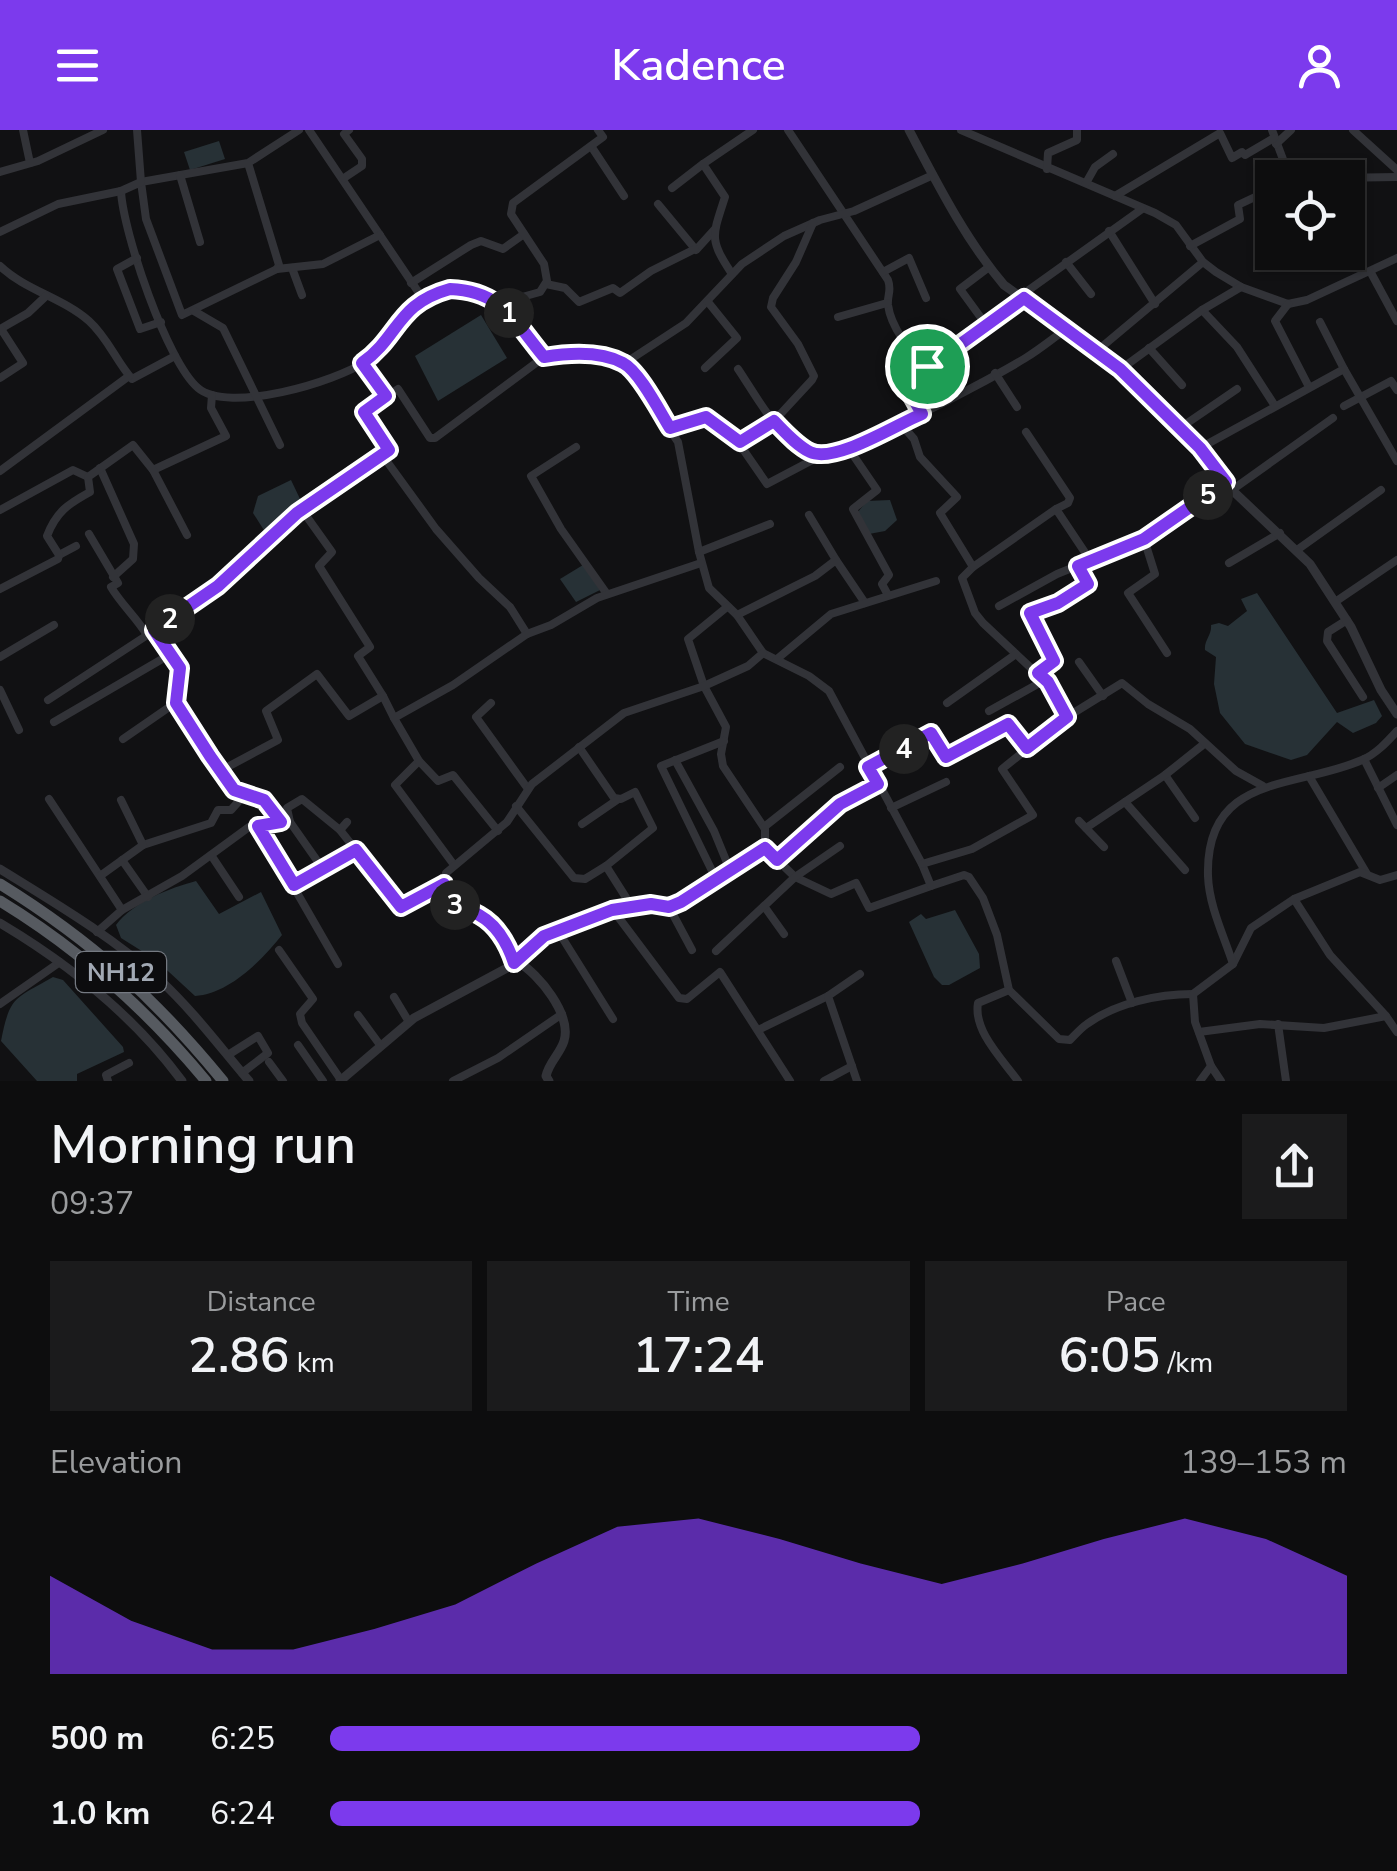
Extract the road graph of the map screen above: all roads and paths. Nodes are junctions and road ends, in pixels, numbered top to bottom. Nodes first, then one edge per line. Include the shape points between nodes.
1 (23, 130) edge
2 (103, 130) edge
3 (137, 130) edge
4 (300, 130) edge
5 (310, 130) edge
6 (349, 130) edge
7 (598, 130) edge
8 (752, 130) edge
9 (788, 130) edge
10 (908, 130) edge
11 (960, 130) edge
12 (1078, 130) edge
13 (1291, 130) edge
14 (1354, 130) edge
15 (1274, 137) edge
16 (591, 146) junction
17 (1113, 154) dead end
18 (30, 163) junction
19 (248, 163) junction
20 (703, 164) junction
21 (1047, 169) junction
22 (0, 172) edge
23 (1397, 174) edge
24 (933, 175) junction
25 (180, 176) junction
26 (1365, 176) edge
27 (344, 178) junction
28 (141, 182) junction
29 (1086, 183) junction
30 (672, 188) dead end
31 (122, 191) junction
32 (624, 196) dead end
33 (1115, 196) junction
34 (1255, 197) edge
35 (658, 204) dead end
36 (1142, 209) junction
37 (844, 214) junction
38 (813, 223) junction
39 (715, 229) junction
40 (1109, 231) junction
41 (0, 232) edge
42 (524, 234) junction
43 (380, 235) junction
44 (200, 242) dead end
45 (1190, 246) junction
46 (695, 249) junction
47 (137, 258) junction
48 (1397, 258) edge
49 (1066, 262) junction
50 (1203, 262) junction
51 (0, 266) edge
52 (989, 267) junction
53 (292, 268) junction
54 (278, 270) junction
55 (1370, 270) junction
56 (883, 272) junction
57 (732, 274) junction
58 (953, 277) dead end
59 (412, 283) junction
60 (546, 284) junction
61 (1241, 286) junction
62 (960, 289) junction
63 (302, 294) dead end
64 (1091, 294) dead end
65 (46, 296) junction
66 (926, 298) dead end
67 (1021, 298) junction
68 (423, 299) junction
69 (708, 302) junction
70 (888, 303) junction
71 (1155, 304) junction
72 (1288, 304) junction
73 (504, 306) junction
74 (194, 310) junction
75 (1202, 310) junction
76 (838, 317) dead end
77 (1397, 320) edge
78 (161, 322) junction
79 (1320, 322) dead end
80 (987, 326) junction
81 (0, 329) edge
82 (1064, 330) junction
83 (1148, 348) junction
84 (1098, 350) junction
85 (175, 356) junction
86 (544, 357) junction
87 (362, 363) junction
88 (625, 363) junction
89 (927, 366) junction
90 (705, 368) dead end
91 (738, 369) dead end
92 (1120, 369) junction
93 (1344, 369) junction
94 (996, 373) junction
95 (129, 376) junction
96 (0, 378) edge
97 (1182, 386) dead end
98 (1309, 387) junction
99 (1237, 389) dead end
100 (1397, 390) edge
101 (212, 396) junction
102 (257, 396) junction
103 (386, 396) junction
104 (1362, 398) junction
105 (1275, 406) junction
106 (1344, 406) dead end
107 (1017, 408) dead end
108 (922, 414) junction
109 (1334, 418) dead end
110 (774, 421) junction
111 (900, 423) junction
112 (670, 428) junction
113 (1180, 428) junction
114 (1026, 432) dead end
115 (738, 442) junction
116 (280, 444) dead end
117 (576, 446) dead end
118 (1200, 448) junction
119 (849, 449) junction
120 (822, 455) junction
121 (383, 456) junction
122 (1397, 462) edge
123 (100, 468) junction
124 (154, 470) junction
125 (0, 471) edge
126 (88, 477) junction
127 (1229, 486) junction
128 (1381, 490) dead end
129 (1056, 509) junction
130 (0, 510) edge
131 (302, 510) junction
132 (809, 515) dead end
133 (770, 524) dead end
134 (1280, 533) junction
135 (90, 534) dead end
136 (187, 535) dead end
137 (1144, 539) junction
138 (76, 546) dead end
139 (1297, 550) junction
140 (699, 552) junction
141 (59, 555) junction
142 (836, 560) junction
143 (1090, 560) junction
144 (1397, 560) edge
145 (1229, 562) dead end
146 (701, 563) junction
147 (973, 566) junction
148 (1078, 566) junction
149 (113, 578) junction
150 (936, 581) dead end
151 (0, 589) edge
152 (607, 594) junction
153 (888, 595) junction
154 (1334, 602) junction
155 (865, 603) junction
156 (999, 606) dead end
157 (727, 607) junction
158 (736, 614) junction
159 (1346, 620) junction
160 (54, 625) dead end
161 (150, 633) junction
162 (527, 634) junction
163 (763, 653) junction
164 (1167, 653) dead end
165 (1016, 654) junction
166 (169, 655) junction
167 (0, 656) edge
168 (777, 658) junction
169 (1079, 662) dead end
170 (1038, 673) junction
171 (1045, 680) junction
172 (704, 686) junction
173 (0, 690) edge
174 (383, 696) junction
175 (1103, 696) junction
176 (1363, 697) dead end
177 (48, 700) dead end
178 (176, 703) junction
179 (491, 703) dead end
180 (947, 703) dead end
181 (990, 711) dead end
182 (1397, 714) edge
183 (1067, 717) junction
184 (394, 718) junction
185 (54, 722) dead end
186 (19, 730) dead end
187 (1397, 731) edge
188 (124, 738) dead end
189 (724, 740) junction
190 (1204, 744) junction
191 (579, 747) junction
192 (1027, 748) junction
193 (675, 760) junction
194 (1364, 760) junction
195 (419, 761) junction
196 (840, 767) dead end
197 (868, 767) junction
198 (220, 771) junction
199 (1165, 775) junction
200 (1397, 775) edge
201 (1310, 776) junction
202 (946, 782) dead end
203 (878, 784) junction
204 (1263, 786) junction
205 (1378, 788) junction
206 (528, 789) junction
207 (246, 793) junction
208 (49, 799) dead end
209 (121, 800) dead end
210 (617, 800) junction
211 (1126, 802) junction
212 (516, 806) junction
213 (891, 808) junction
214 (1195, 818) dead end
215 (286, 822) junction
216 (346, 822) dead end
217 (582, 824) dead end
218 (1397, 825) edge
219 (258, 826) junction
220 (764, 828) junction
221 (340, 830) junction
222 (498, 831) junction
223 (143, 845) junction
224 (840, 846) dead end
225 (1104, 847) dead end
226 (765, 848) junction
227 (356, 850) junction
228 (211, 855) junction
229 (122, 860) junction
230 (777, 860) junction
231 (922, 864) junction
232 (454, 865) junction
233 (606, 866) junction
234 (0, 869) edge
235 (323, 869) junction
236 (730, 870) junction
237 (1185, 870) dead end
238 (1367, 874) junction
239 (1397, 875) edge
240 (100, 876) junction
241 (795, 876) junction
242 (716, 879) junction
243 (0, 884) edge
244 (444, 884) junction
245 (294, 885) junction
246 (931, 886) junction
247 (148, 897) junction
248 (239, 897) dead end
249 (1294, 899) junction
250 (0, 901) edge
251 (764, 906) junction
252 (632, 907) junction
253 (669, 907) junction
254 (122, 910) junction
255 (612, 910) junction
256 (0, 922) edge
257 (558, 931) junction
258 (97, 932) junction
259 (784, 934) dead end
260 (279, 950) dead end
261 (692, 950) dead end
262 (716, 951) dead end
263 (1116, 961) dead end
264 (60, 962) junction
265 (516, 963) junction
266 (338, 964) dead end
267 (1233, 964) junction
268 (860, 974) dead end
269 (1008, 990) junction
270 (1193, 994) junction
271 (828, 996) junction
272 (394, 997) dead end
273 (1132, 1003) junction
274 (0, 1004) edge
275 (562, 1014) junction
276 (358, 1015) dead end
277 (1386, 1016) junction
278 (613, 1018) dead end
279 (408, 1022) junction
280 (1278, 1024) junction
281 (758, 1030) junction
282 (1199, 1032) junction
283 (1397, 1032) edge
284 (380, 1045) junction
285 (298, 1046) dead end
286 (228, 1055) junction
287 (269, 1062) dead end
288 (129, 1063) dead end
289 (852, 1066) junction
290 (1211, 1066) junction
291 (246, 1077) edge
292 (471, 1077) edge
293 (344, 1080) edge
294 (108, 1081) edge
295 (182, 1081) edge
296 (206, 1081) edge
297 (223, 1081) edge
298 (283, 1081) edge
299 (323, 1081) edge
300 (453, 1081) edge
301 (549, 1081) edge
302 (790, 1081) edge
303 (824, 1081) edge
304 (858, 1081) edge
305 (1018, 1081) edge
306 (1200, 1081) edge
307 (1221, 1081) edge
308 (1286, 1081) edge

1 - 18 street
2 - 18 street
3 - 28 street
4 - 19 street
5 - 27 street
6 - 27 street via 344,134 362,166
7 - 16 street via 603,137
8 - 20 street
9 - 37 street
10 - 24 street
11 - 21 street
12 - 21 street via 1077,140 1048,153
13 - 15 street
14 - 23 street
15 - 33 street via 1232,158 1220,133
16 - 32 street
16 - 42 street via 513,203
17 - 29 street
18 - 22 street
19 - 25 street
19 - 54 street
20 - 30 street
20 - 39 street via 725,197
21 - 29 street
23 - 26 street
24 - 37 street
24 - 52 street
25 - 28 street
25 - 44 street
27 - 43 street
28 - 31 street
28 - 74 street via 146,219 180,312
29 - 33 street
31 - 41 street via 58,204
31 - 47 street
33 - 36 street
34 - 45 street via 1238,204 1240,219
35 - 46 street
36 - 40 street
36 - 45 street via 1176,225
37 - 38 street
37 - 56 street
38 - 57 street via 770,244
38 - 110 street via 770,307 814,376
39 - 46 street
39 - 57 street via 715,248
40 - 49 street
40 - 71 street
42 - 59 street via 503,249 481,241 471,245
42 - 60 street via 544,264
43 - 53 street via 323,264
43 - 59 street
45 - 50 street
46 - 60 street via 620,293 613,288 580,302 566,288
47 - 78 street
47 - 78 street via 117,269 140,330
48 - 55 street
49 - 64 street
49 - 67 street
50 - 61 street
50 - 71 street
51 - 65 street
52 - 62 street
52 - 67 street
53 - 54 street
53 - 63 street
54 - 74 street
55 - 72 street
55 - 77 street
56 - 66 street via 909,258
56 - 70 street via 891,289
57 - 69 street
58 - 62 street
59 - 68 street
60 - 73 street
61 - 72 street
61 - 75 street
62 - 80 street
65 - 81 street
65 - 95 street via 87,319
67 - 80 street
67 - 82 street
68 - 73 street via 472,290
68 - 87 street
69 - 88 street
69 - 90 street via 737,338
70 - 76 street
70 - 89 street via 899,334
71 - 84 street
72 - 98 street via 1275,321
73 - 86 street
74 - 102 street via 223,328
75 - 83 street
75 - 105 street via 1237,347
78 - 85 street
79 - 93 street
80 - 89 street
81 - 96 street via 22,363
82 - 84 street
82 - 94 street
83 - 92 street
83 - 97 street
84 - 92 street
85 - 95 street via 138,379
85 - 101 street via 198,389
86 - 88 street
86 - 103 street via 436,438 398,389
87 - 102 street
87 - 103 street
88 - 112 street
89 - 108 street via 903,380
91 - 110 street
92 - 113 street
93 - 98 street
93 - 104 street
94 - 107 street
94 - 108 street
95 - 125 street
98 - 105 street
99 - 113 street
100 - 104 street via 1391,381
101 - 102 street
101 - 124 street via 226,436
102 - 116 street
103 - 121 street via 364,412 389,450
104 - 106 street
104 - 122 street
105 - 118 street
108 - 111 street
109 - 127 street
110 - 115 street
110 - 120 street via 809,452
111 - 119 street
111 - 147 street via 920,457 958,497 940,513
112 - 115 street via 706,417
112 - 140 street
113 - 118 street
114 - 129 street via 1070,498
115 - 120 street via 767,484
117 - 152 street via 531,476
118 - 127 street
119 - 120 street
119 - 153 street via 877,490 853,509 888,575 882,584
121 - 131 street
121 - 162 street
123 - 124 street via 133,445
123 - 126 street
123 - 149 street via 134,544 133,559
124 - 136 street
126 - 130 street via 73,470
126 - 141 street via 90,492 54,516 47,536
127 - 134 street
127 - 137 street
128 - 139 street
129 - 143 street
129 - 147 street
131 - 161 street via 218,586
131 - 174 street via 332,552 319,566 370,647 358,656
132 - 142 street
133 - 140 street
134 - 139 street
134 - 145 street
135 - 149 street
137 - 143 street
137 - 164 street via 1156,570 1128,594
138 - 141 street
139 - 154 street
140 - 146 street
141 - 151 street
142 - 155 street
142 - 158 street
143 - 148 street
144 - 154 street
146 - 152 street
146 - 157 street via 709,588
147 - 165 street via 962,578 975,613
148 - 156 street
148 - 170 street via 1088,584 1030,613 1054,661
149 - 161 street via 119,601
150 - 153 street
152 - 162 street
153 - 155 street
154 - 159 street
155 - 168 street via 831,614
157 - 158 street
157 - 172 street via 688,640
158 - 163 street
159 - 176 street via 1328,632 1327,641
159 - 182 street
160 - 167 street
161 - 166 street
161 - 177 street
162 - 184 street
163 - 168 street
163 - 172 street
165 - 170 street
165 - 180 street
166 - 178 street via 180,668
166 - 185 street
168 - 197 street via 829,691
169 - 175 street
170 - 171 street
171 - 181 street
171 - 183 street
172 - 189 street via 726,727
172 - 191 street via 632,708
173 - 186 street
174 - 184 street
174 - 198 street via 349,716 316,674 266,710 278,740
175 - 183 street
175 - 190 street via 1122,682
178 - 188 street
178 - 198 street
179 - 206 street via 478,721
183 - 192 street
184 - 195 street
187 - 194 street
189 - 193 street
189 - 220 street via 724,766
190 - 199 street
190 - 204 street
191 - 206 street
191 - 210 street
192 - 197 street via 1008,724 946,757 931,733
192 - 231 street via 1002,769 1033,815 972,849
193 - 236 street
193 - 242 street via 661,766
194 - 201 street
194 - 205 street
195 - 222 street via 438,781 453,775
195 - 232 street via 395,785
196 - 220 street
197 - 203 street
198 - 207 street via 234,790
199 - 211 street
199 - 214 street
200 - 205 street
201 - 204 street
201 - 238 street
202 - 213 street
203 - 213 street
203 - 230 street via 840,804
204 - 267 street via 1232,804 1209,860 1210,895
205 - 218 street
206 - 212 street
207 - 215 street
207 - 223 street via 232,810 218,810 211,823
208 - 240 street
209 - 223 street
210 - 217 street
210 - 233 street via 635,792 653,828
211 - 225 street via 1082,824
211 - 237 street
212 - 222 street
212 - 233 street via 574,878
213 - 231 street
215 - 219 street
215 - 221 street via 286,808 302,798
215 - 235 street
216 - 221 street
219 - 228 street
219 - 245 street
220 - 226 street
221 - 227 street
222 - 232 street
223 - 229 street
224 - 241 street
226 - 230 street
226 - 236 street
227 - 235 street
227 - 244 street via 401,907
228 - 247 street
228 - 248 street
229 - 240 street
229 - 247 street
230 - 241 street
231 - 246 street
232 - 244 street
233 - 252 street
234 - 258 street
235 - 245 street
236 - 242 street
238 - 239 street via 1380,880
238 - 249 street
240 - 254 street
241 - 246 street via 831,894 856,884 869,908
241 - 251 street
242 - 253 street
243 - 297 highway, NH12 via 120,971
244 - 265 street via 456,906 481,916 507,942
245 - 266 street
246 - 269 street via 964,876 975,884 998,935
247 - 254 street
249 - 267 street via 1251,928
249 - 277 street via 1330,955
250 - 296 highway, NH12 via 107,979
251 - 259 street
251 - 262 street
252 - 253 street
252 - 255 street
253 - 261 street
254 - 258 street
255 - 257 street
255 - 281 street via 679,998 687,999 720,972
256 - 264 street
257 - 265 street
257 - 278 street
258 - 286 street via 158,978
260 - 293 street via 313,999 300,1014 302,1023
263 - 273 street
264 - 274 street
264 - 295 street via 137,1029
265 - 275 street
265 - 279 street
267 - 270 street
268 - 271 street
269 - 273 street via 1060,1039 1070,1040 1086,1024
269 - 305 street via 978,1004 977,1018
270 - 273 street
270 - 282 street
271 - 281 street
271 - 289 street
272 - 279 street
275 - 292 street
275 - 301 street via 564,1044 548,1066
276 - 284 street
277 - 280 street via 1324,1028
277 - 283 street
279 - 284 street
280 - 282 street
280 - 308 street
281 - 302 street
282 - 290 street
284 - 293 street
285 - 299 street
286 - 291 street
286 - 291 street via 258,1036 268,1053
287 - 298 street
288 - 294 street via 106,1075
289 - 303 street
289 - 304 street
290 - 306 street
290 - 307 street
292 - 300 street

